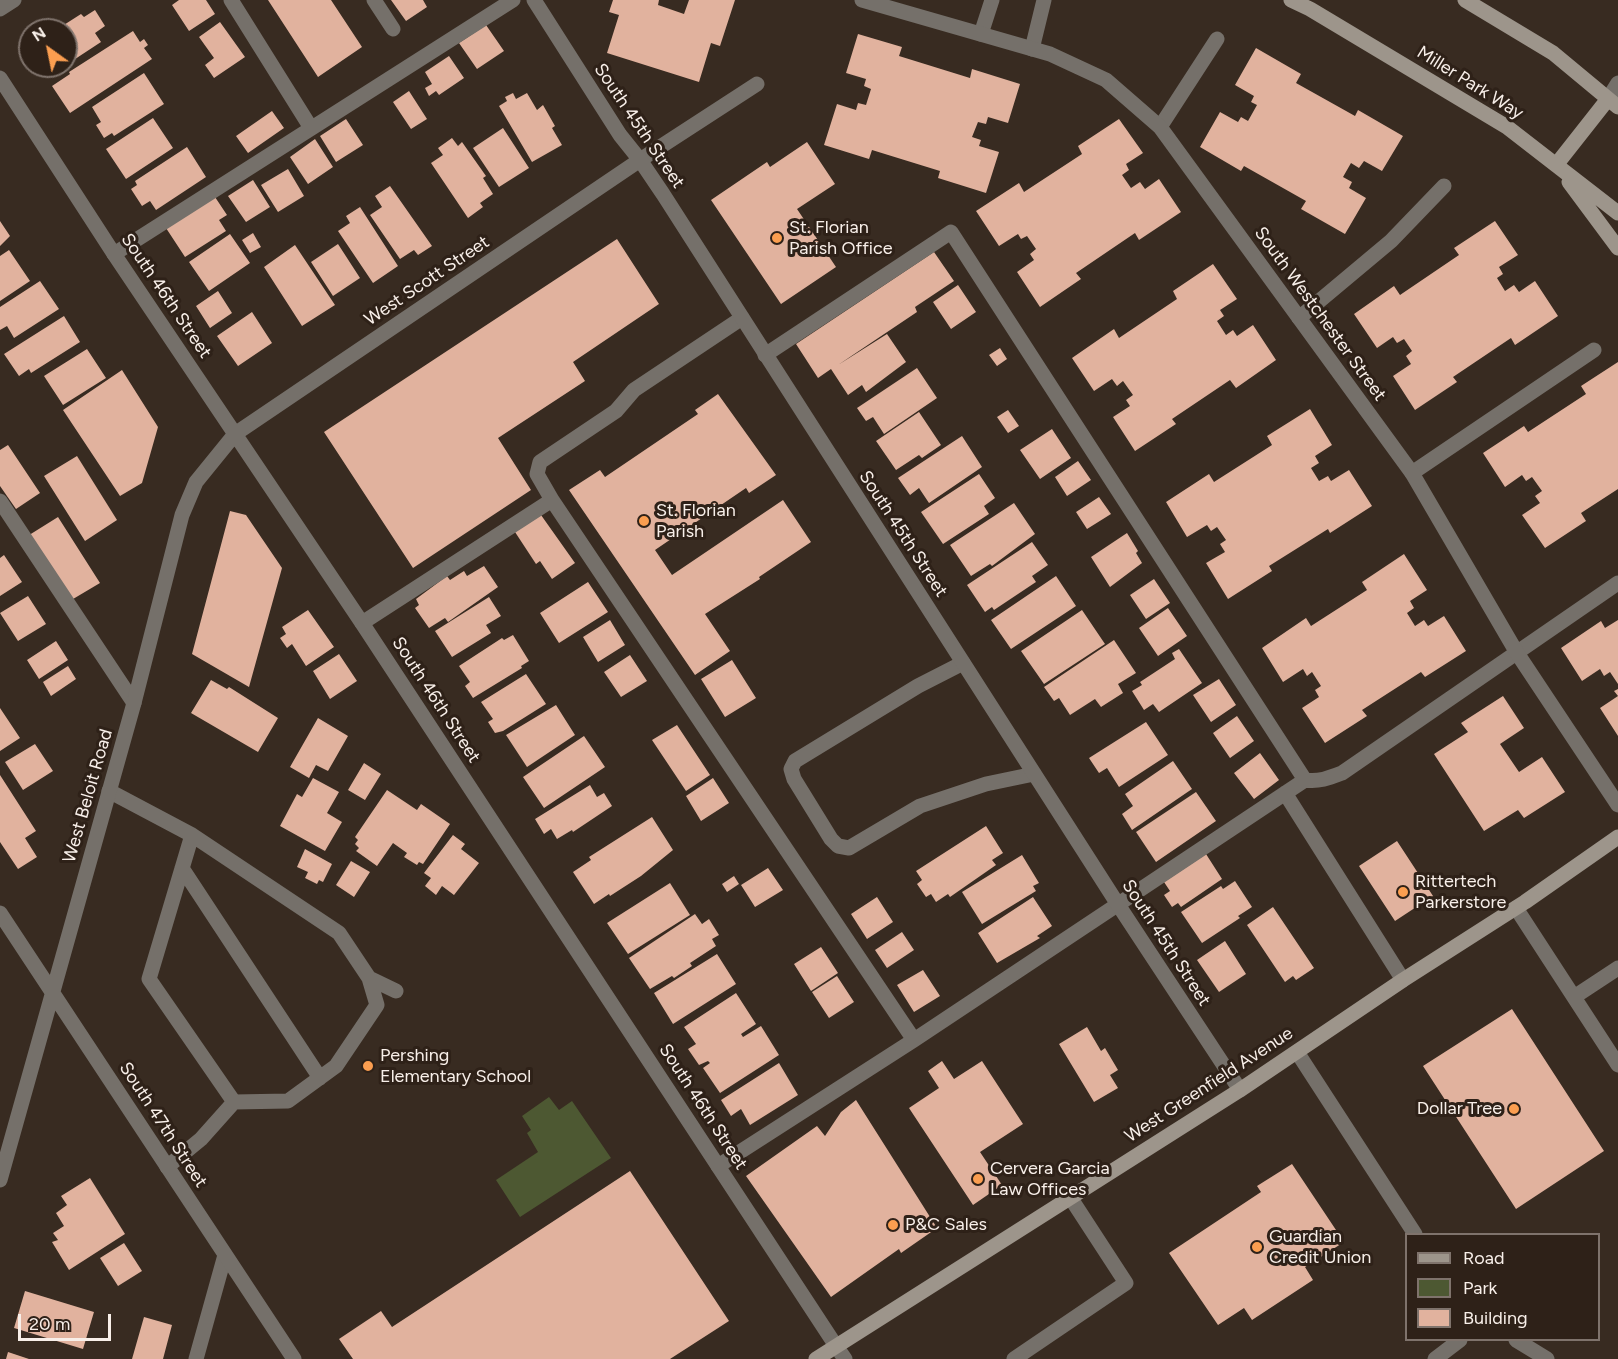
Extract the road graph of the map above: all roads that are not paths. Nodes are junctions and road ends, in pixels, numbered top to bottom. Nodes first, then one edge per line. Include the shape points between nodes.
1 (14, 0) edge
2 (231, 0) edge
3 (374, 0) edge
4 (513, 0) edge
5 (534, 0) edge
6 (862, 0) edge
7 (992, 0) edge
8 (1044, 0) edge
9 (1291, 0) edge
10 (1465, 0) edge
11 (0, 9) edge
12 (393, 29) dead end
13 (981, 34) junction
14 (1217, 39) dead end
15 (1032, 49) junction
16 (0, 78) edge
17 (1618, 83) edge
18 (757, 84) dead end
19 (1613, 103) edge
20 (1160, 127) junction
21 (311, 128) junction
22 (640, 160) junction
23 (1556, 165) junction
24 (1444, 186) dead end
25 (1618, 213) edge
26 (1618, 248) edge
27 (114, 254) junction
28 (742, 318) junction
29 (1299, 318) junction
30 (1594, 350) dead end
31 (765, 355) junction
32 (235, 434) junction
33 (1412, 472) junction
34 (552, 500) junction
35 (0, 501) edge
36 (1618, 583) edge
37 (362, 623) junction
38 (1517, 653) junction
39 (963, 663) junction
40 (134, 703) junction
41 (1034, 774) junction
42 (1305, 780) junction
43 (109, 791) junction
44 (1285, 793) junction
45 (1618, 805) edge
46 (192, 835) junction
47 (1618, 837) edge
48 (182, 868) junction
49 (1117, 903) junction
50 (1516, 908) junction
51 (0, 913) edge
52 (1618, 968) edge
53 (369, 978) junction
54 (1403, 980) junction
55 (396, 991) dead end
56 (52, 994) junction
57 (1574, 997) junction
58 (914, 1040) junction
59 (1297, 1052) junction
60 (1618, 1065) edge
61 (320, 1078) junction
62 (1240, 1090) junction
63 (234, 1102) junction
64 (718, 1166) junction
65 (167, 1167) junction
66 (0, 1180) edge
67 (1070, 1197) junction
68 (1414, 1233) edge
69 (225, 1255) junction
70 (1459, 1341) edge
71 (1518, 1341) edge
72 (841, 1353) edge
73 (196, 1359) edge
74 (294, 1359) edge
75 (816, 1359) edge
76 (1014, 1359) edge
77 (1435, 1359) edge
78 (1547, 1359) edge

1 - 11 street
2 - 21 street
3 - 12 street
4 - 21 street
5 - 22 street, South 45th Street via 616,130
6 - 13 street, South Westchester Street
7 - 13 street
8 - 15 street
9 - 23 main road, Miller Park Way via 1507,127
10 - 19 main road via 1553,53
13 - 15 street, South Westchester Street
14 - 20 street
15 - 20 street, South Westchester Street via 1106,80
16 - 27 street, South 46th Street
17 - 19 street
18 - 22 street, West Scott Street
19 - 23 main road
20 - 29 street, South Westchester Street
21 - 27 street
22 - 28 street, South 45th Street
22 - 32 street, West Scott Street
23 - 25 main road, Miller Park Way
23 - 26 main road
24 - 29 street via 1391,241
27 - 32 street, South 46th Street
28 - 31 street, South 45th Street
28 - 34 street via 634,390 616,411 540,462 537,474
29 - 33 street, South Westchester Street
30 - 33 street
31 - 39 street, South 45th Street
31 - 42 street via 951,232
32 - 37 street, South 46th Street
32 - 40 street, West Beloit Road via 189,496
33 - 38 street, South Westchester Street
34 - 37 street
34 - 58 street
35 - 40 street
36 - 38 street
37 - 64 street, South 46th Street
38 - 42 street via 1342,773
38 - 45 street, South Westchester Street
39 - 41 street, South 45th Street
39 - 41 street via 795,761 794,780 831,839 838,846 849,848 920,806 986,784
40 - 43 street, West Beloit Road
41 - 49 street, South 45th Street
42 - 44 street
43 - 46 street
43 - 56 street, West Beloit Road
44 - 49 street
44 - 54 street
46 - 48 street
46 - 53 street via 339,933
47 - 50 main road, West Greenfield Avenue
48 - 61 street
48 - 63 street via 149,980
49 - 58 street
49 - 62 street, South 45th Street
50 - 54 main road, West Greenfield Avenue
50 - 57 street
51 - 56 street, South 47th Street
52 - 57 street
53 - 55 street
53 - 61 street via 377,1005 336,1066
54 - 59 main road, West Greenfield Avenue
56 - 65 street, South 47th Street
56 - 66 street, West Beloit Road
57 - 60 street
58 - 64 street
59 - 62 main road, West Greenfield Avenue
59 - 68 street
61 - 63 street via 288,1101
62 - 67 main road, West Greenfield Avenue
63 - 65 street via 201,1139
64 - 72 street, South 46th Street
65 - 69 street, South 47th Street
67 - 72 main road, West Greenfield Avenue
67 - 76 street via 1126,1283
69 - 73 street
69 - 74 street, South 47th Street
70 - 77 street
71 - 78 street
72 - 75 main road, West Greenfield Avenue

